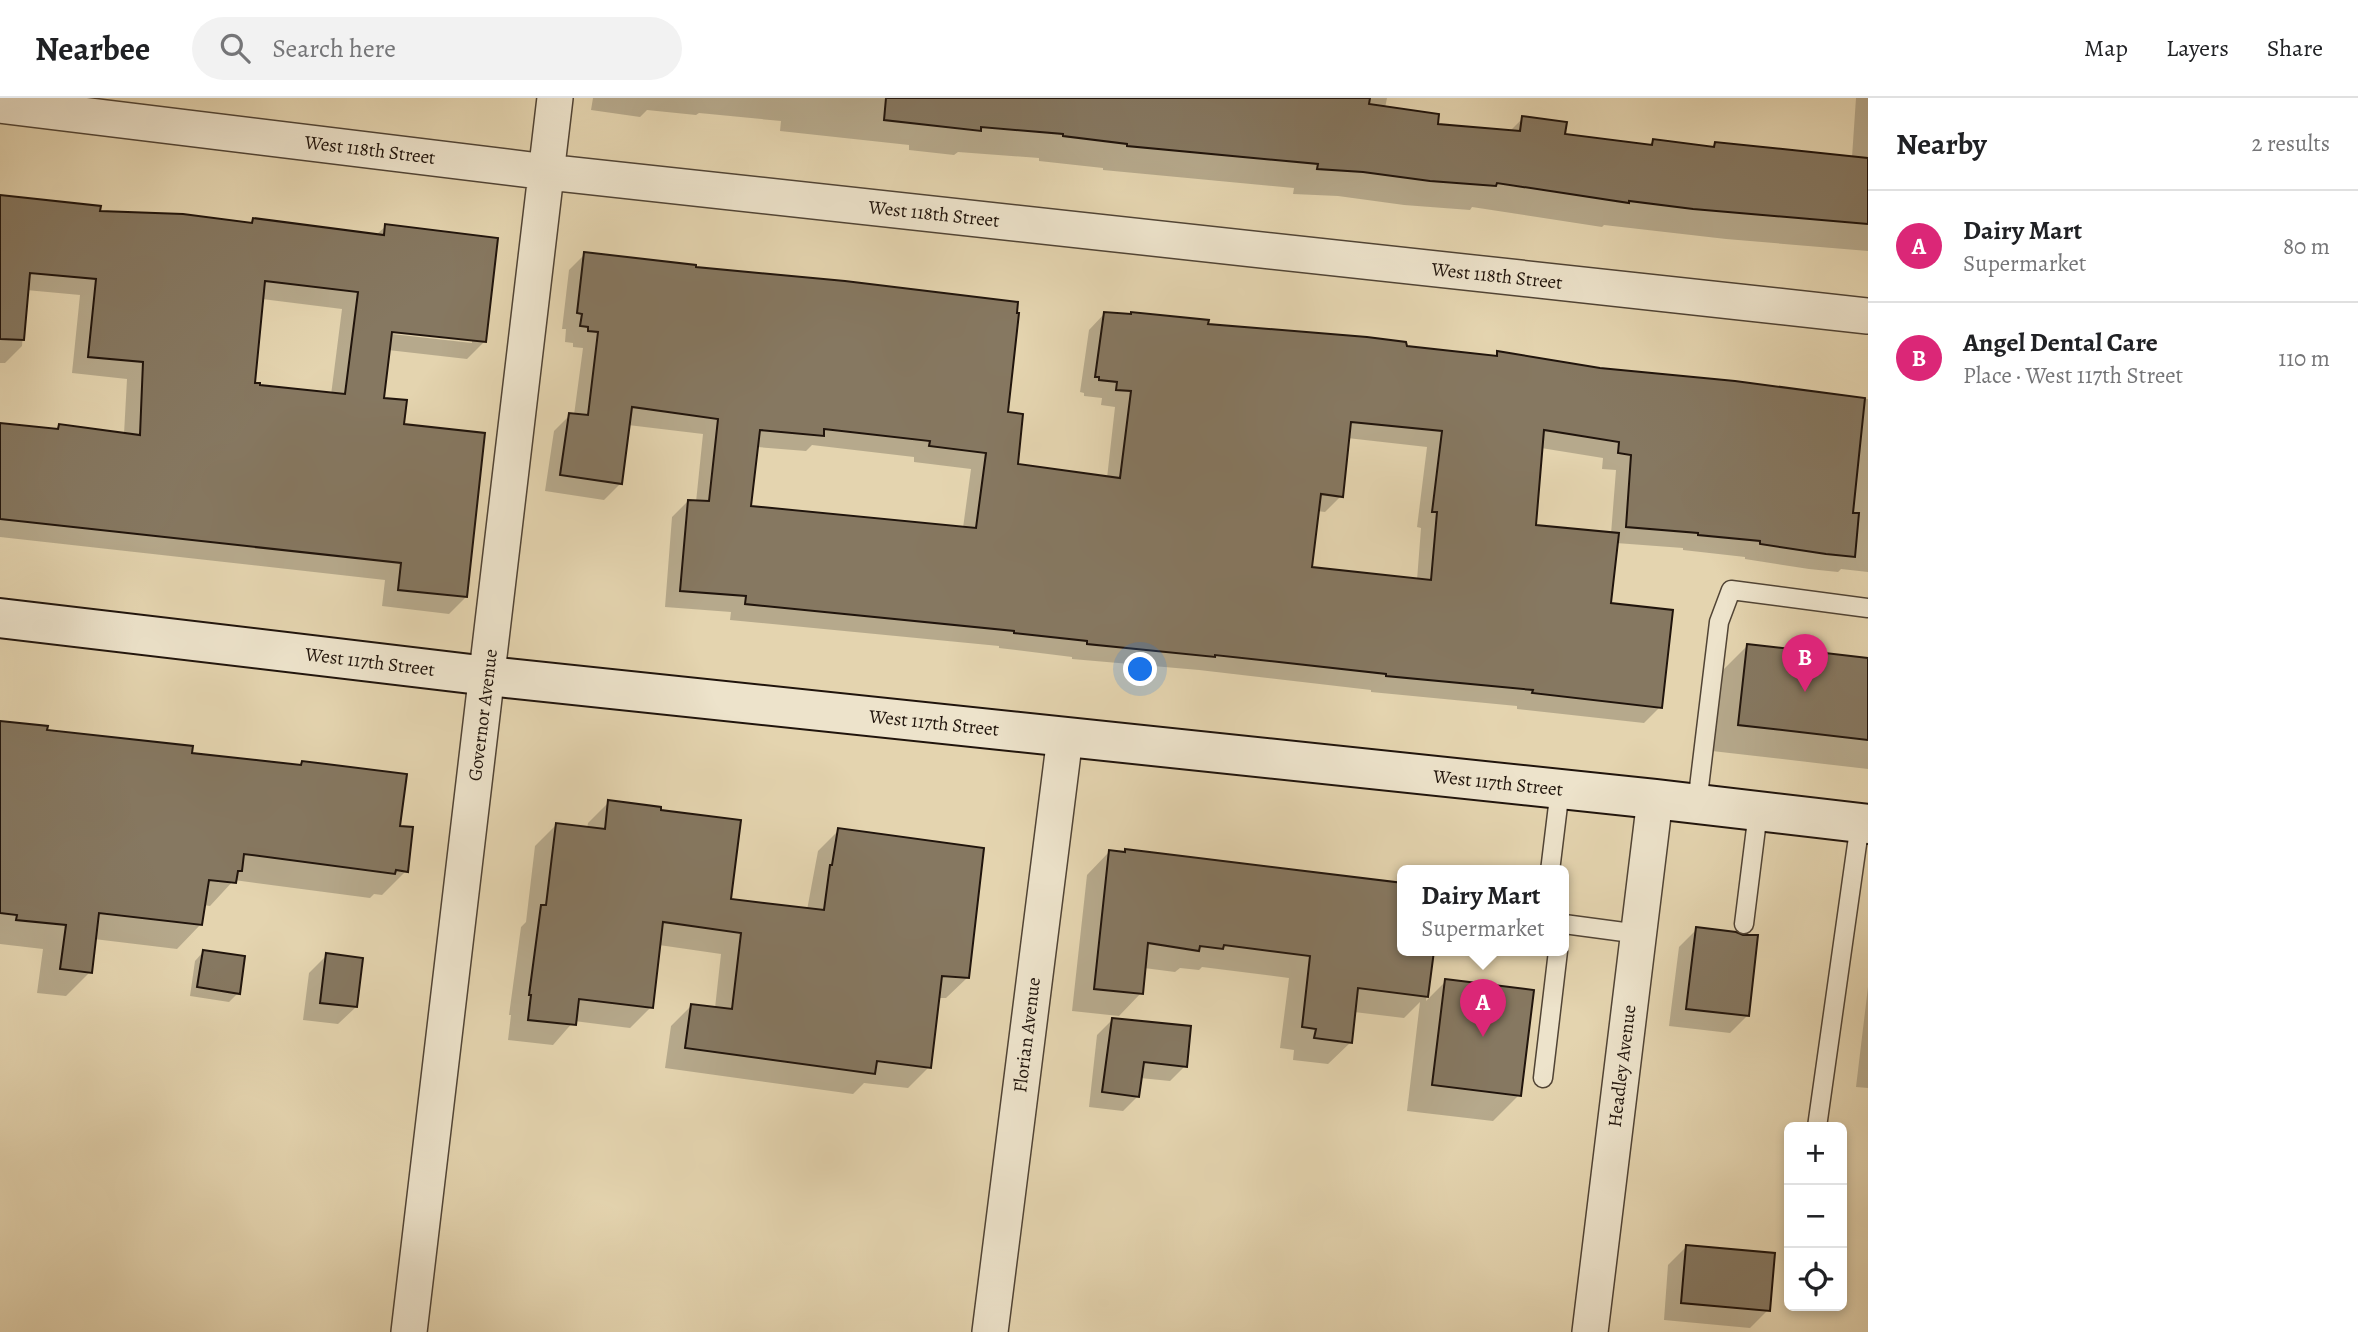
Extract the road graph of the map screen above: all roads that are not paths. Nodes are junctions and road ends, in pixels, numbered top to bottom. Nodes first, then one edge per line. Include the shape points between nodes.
1 (555, 98) edge
2 (0, 105) edge
3 (547, 172) junction
4 (1868, 316) edge
5 (1868, 608) edge
6 (0, 618) edge
7 (488, 676) junction
8 (1065, 737) junction
9 (1560, 789) junction
10 (1656, 799) junction
11 (1696, 804) junction
12 (1758, 812) junction
13 (1864, 824) edge
14 (1551, 865) edge
15 (1569, 924) edge
16 (1744, 924) dead end
17 (1639, 934) junction
18 (1557, 956) edge
19 (1543, 1078) dead end
20 (1818, 1122) edge
21 (409, 1332) edge
22 (990, 1332) edge
23 (1590, 1332) edge

1 - 3 street, Governor Avenue
2 - 3 street, West 118th Street
3 - 4 street, West 118th Street
3 - 7 street, Governor Avenue
5 - 11 lane via 1731,590 1719,622
6 - 7 main road, West 117th Street
7 - 8 main road, West 117th Street
7 - 21 street, Governor Avenue
8 - 9 main road, West 117th Street
8 - 22 street, Florian Avenue
9 - 10 main road, West 117th Street
9 - 14 lane
10 - 11 main road, West 117th Street
10 - 17 street, Headley Avenue
11 - 12 main road, West 117th Street
12 - 13 main road, West 117th Street
12 - 16 lane
13 - 20 lane
15 - 17 lane
17 - 23 street, Headley Avenue
18 - 19 lane

